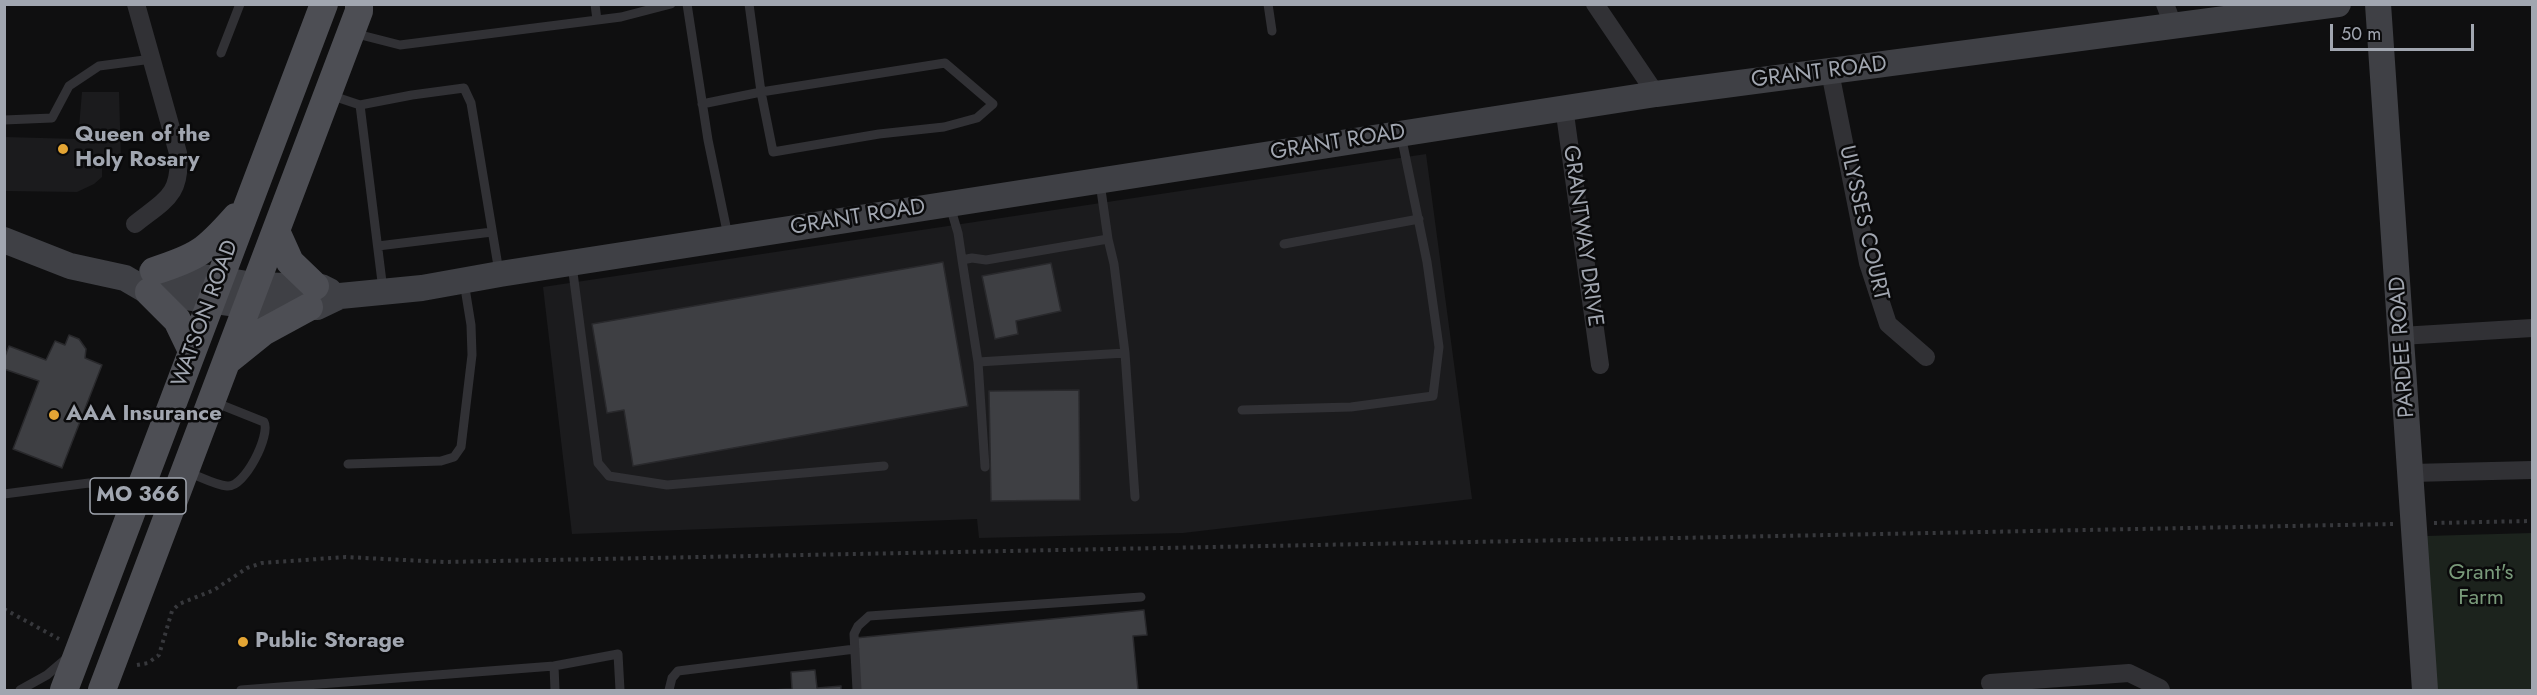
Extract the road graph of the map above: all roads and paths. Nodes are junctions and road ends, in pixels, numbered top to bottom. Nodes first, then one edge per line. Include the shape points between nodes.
1 (136, 4) edge
2 (240, 4) edge
3 (324, 4) edge
4 (359, 4) edge
5 (595, 4) edge
6 (671, 4) edge
7 (687, 4) edge
8 (749, 4) edge
9 (1268, 4) edge
10 (1596, 4) edge
11 (2338, 4) edge
12 (2378, 4) edge
13 (649, 7) edge
14 (2169, 15) edge
15 (597, 20) junction
16 (1272, 31) dead end
17 (351, 33) junction
18 (220, 54) dead end
19 (152, 59) junction
20 (1830, 72) junction
21 (761, 92) junction
22 (328, 94) junction
23 (1656, 94) junction
24 (702, 104) junction
25 (360, 105) junction
26 (1564, 108) junction
27 (4, 120) edge
28 (1400, 133) junction
29 (1099, 180) junction
30 (950, 204) junction
31 (246, 207) junction
32 (1419, 219) junction
33 (135, 224) dead end
34 (276, 231) junction
35 (492, 232) junction
36 (729, 238) junction
37 (1108, 238) junction
38 (4, 240) edge
39 (1284, 244) dead end
40 (378, 246) junction
41 (962, 260) junction
42 (572, 262) junction
43 (500, 274) junction
44 (143, 280) junction
45 (464, 282) junction
46 (214, 291) junction
47 (383, 293) junction
48 (250, 296) junction
49 (321, 296) junction
50 (2532, 328) edge
51 (2402, 336) junction
52 (192, 351) junction
53 (1125, 353) junction
54 (1926, 357) dead end
55 (225, 362) junction
56 (978, 362) junction
57 (1600, 365) dead end
58 (211, 401) junction
59 (1242, 410) dead end
60 (348, 464) dead end
61 (884, 466) dead end
62 (985, 467) dead end
63 (2532, 470) edge
64 (184, 471) junction
65 (2412, 473) junction
66 (4, 494) edge
67 (1135, 497) dead end
68 (135, 502) junction
69 (2532, 521) edge
70 (2426, 523) dead end
71 (2400, 524) dead end
72 (1141, 597) dead end
73 (4, 609) edge
74 (73, 645) junction
75 (855, 649) junction
76 (129, 664) dead end
77 (554, 666) junction
78 (1990, 682) dead end
79 (100, 688) edge
80 (20, 690) edge
81 (64, 690) edge
82 (241, 690) edge
83 (555, 690) edge
84 (620, 690) edge
85 (669, 690) edge
86 (857, 690) edge
87 (2161, 690) edge
88 (2425, 690) edge

1 - 19 street
2 - 18 lane
3 - 31 main road, WATSON ROAD / MO 366
4 - 17 main road, WATSON ROAD / MO 366
5 - 15 lane
6 - 13 lane
7 - 24 lane
8 - 21 lane
9 - 16 lane
10 - 23 street
11 - 14 street, GRANT ROAD
12 - 51 street, PARDEE ROAD
13 - 15 lane
14 - 20 street, GRANT ROAD
15 - 17 lane via 400,45
17 - 22 main road, WATSON ROAD / MO 366
19 - 27 lane via 99,66 69,86 52,118
19 - 33 street via 180,173 171,195
20 - 23 street, GRANT ROAD
20 - 54 street, ULYSSES COURT via 1868,263 1888,324
21 - 21 lane via 773,152 944,127 977,118 993,104 945,63
21 - 24 lane
22 - 25 lane
22 - 34 main road, WATSON ROAD / MO 366
23 - 26 street, GRANT ROAD
24 - 36 lane
25 - 35 lane via 464,88 471,103
25 - 40 lane
26 - 28 street, GRANT ROAD
26 - 57 street, GRANTWAY DRIVE
28 - 29 street, GRANT ROAD
28 - 32 lane
29 - 30 street, GRANT ROAD
29 - 37 lane
30 - 36 street, GRANT ROAD
30 - 41 lane
31 - 44 main road via 200,253
31 - 46 main road, WATSON ROAD / MO 366
32 - 39 lane
32 - 59 lane via 1439,347 1433,396 1351,407
34 - 48 main road, WATSON ROAD / MO 366
34 - 49 main road via 290,262
35 - 40 lane
35 - 43 lane
36 - 42 street, GRANT ROAD
37 - 41 lane via 987,261
37 - 53 lane
38 - 44 street, GRANT ROAD via 70,266
40 - 47 lane
41 - 56 lane
42 - 43 street, GRANT ROAD
42 - 61 lane via 598,463 609,476 667,485
43 - 45 street, GRANT ROAD
44 - 46 street, GRANT ROAD via 186,296
44 - 52 main road via 177,320
45 - 47 street, GRANT ROAD
45 - 60 lane via 472,356 461,447 454,457 441,461
46 - 48 street, GRANT ROAD
46 - 52 main road, WATSON ROAD / MO 366
47 - 49 street, GRANT ROAD
48 - 49 street, GRANT ROAD
48 - 55 main road, WATSON ROAD / MO 366
49 - 55 main road via 263,332
50 - 51 street
51 - 65 street, PARDEE ROAD
52 - 68 main road, WATSON ROAD / MO 366
53 - 56 lane
53 - 67 lane
55 - 58 main road, WATSON ROAD / MO 366
56 - 62 lane
58 - 64 main road, WATSON ROAD / MO 366
58 - 64 lane via 264,422 266,432 247,475 236,484 227,486
63 - 65 street
64 - 79 main road, WATSON ROAD / MO 366
65 - 88 street, PARDEE ROAD
66 - 68 lane via 89,483
68 - 74 main road, WATSON ROAD / MO 366
69 - 70 path
71 - 76 path via 456,562 346,557 262,563 247,568 214,590 179,604 172,612 159,655 148,663
72 - 75 lane via 869,616 854,634
73 - 74 path
74 - 80 lane via 47,675
74 - 81 main road, WATSON ROAD / MO 366
75 - 85 lane via 678,671
75 - 86 lane
77 - 82 lane
77 - 83 lane
77 - 84 lane via 618,654
78 - 87 street via 2129,673

